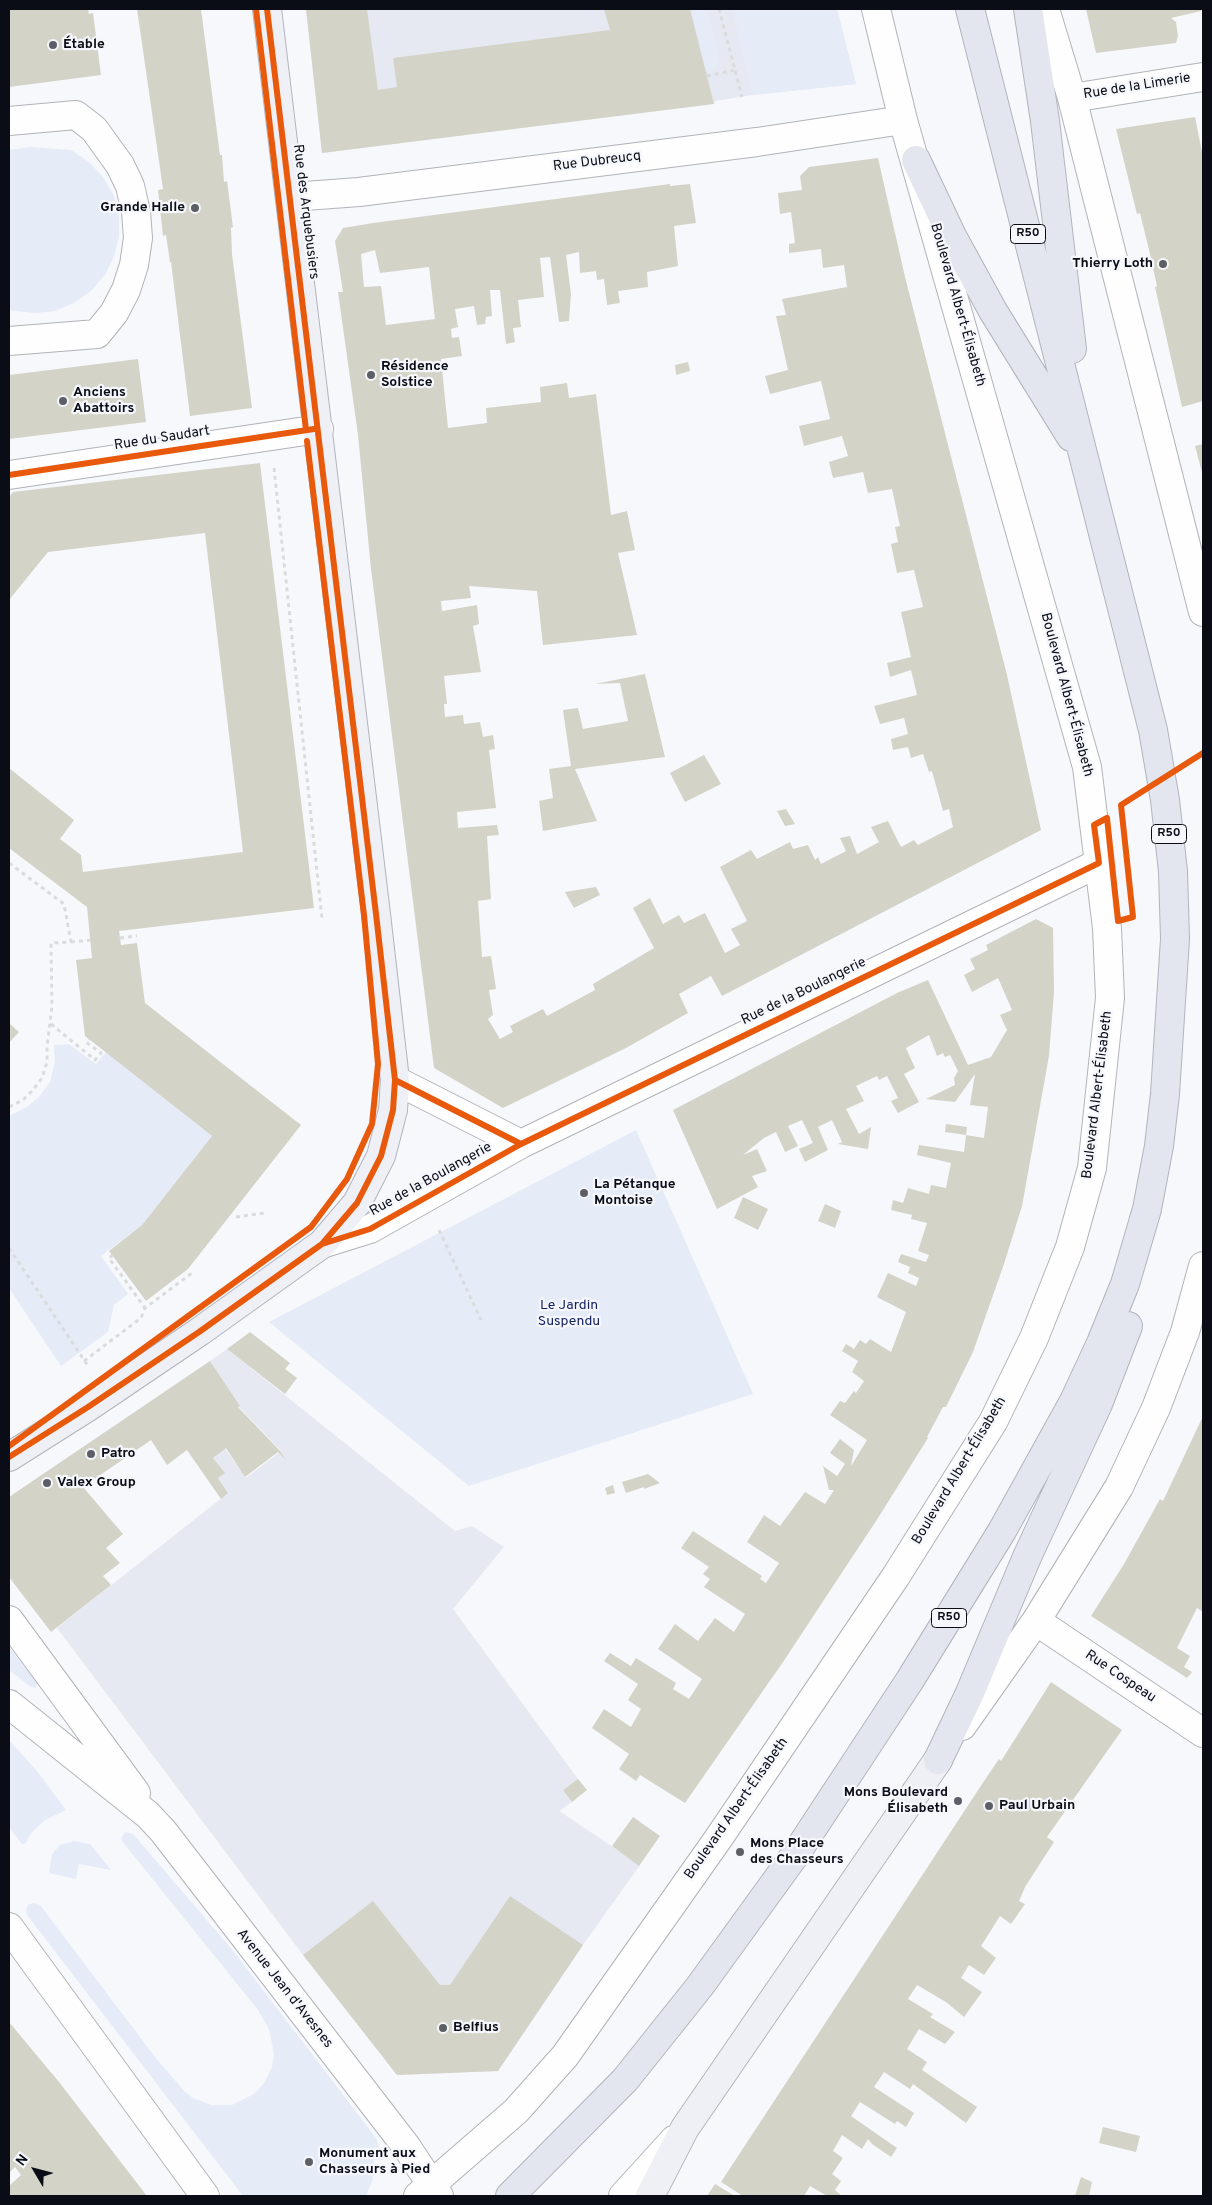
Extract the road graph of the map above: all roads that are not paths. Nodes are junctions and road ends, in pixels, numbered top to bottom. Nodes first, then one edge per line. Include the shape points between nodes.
1 (267, 9) edge
2 (876, 9) edge
3 (970, 9) edge
4 (1028, 9) edge
5 (1045, 9) edge
6 (1203, 77) edge
7 (1072, 98) junction
8 (9, 120) edge
9 (903, 120) junction
10 (916, 160) junction
11 (291, 197) junction
12 (9, 341) edge
13 (319, 428) junction
14 (1085, 460) junction
15 (9, 475) edge
16 (1203, 612) edge
17 (1099, 863) junction
18 (1175, 938) junction
19 (395, 1080) junction
20 (521, 1144) junction
21 (322, 1244) junction
22 (1203, 1266) edge
23 (9, 1457) edge
24 (9, 1620) edge
25 (1036, 1622) junction
26 (9, 1704) edge
27 (1203, 1733) edge
28 (938, 1760) junction
29 (163, 1831) junction
30 (9, 1927) edge
31 (685, 2128) junction
32 (430, 2193) edge
33 (205, 2196) edge
34 (510, 2196) edge
35 (623, 2196) edge
36 (650, 2196) edge

1 - 11 main road, Rue des Arquebusiers
2 - 9 street, Boulevard Albert-Élisabeth
3 - 14 highway, R50
4 - 14 highway via 1046,130
5 - 7 street
6 - 7 street, Rue de la Limerie
7 - 16 street
8 - 12 street via 76,115 94,129 120,165 130,186 138,238 126,290 114,313 97,334
9 - 10 street, Boulevard Albert-Élisabeth
9 - 11 street, Rue Dubreucq via 757,142 359,192
10 - 14 highway via 993,311
10 - 17 street, Boulevard Albert-Élisabeth via 1088,768
11 - 13 main road, Rue des Arquebusiers
13 - 15 street, Rue du Saudart
13 - 19 main road, Rue des Arquebusiers
14 - 18 highway, R50 via 1154,730 1173,871
17 - 20 street, Rue de la Boulangerie
17 - 32 street, Boulevard Albert-Élisabeth via 1107,928 1110,998 1092,1168 1070,1247 1034,1338 993,1422 896,1576 718,1839 565,2056 516,2111
18 - 28 highway via 1177,1091 1173,1154 1165,1207 1137,1302 1098,1404
18 - 34 highway, R50 via 1166,1094 1147,1209 1125,1284 1074,1401 982,1564 797,1852 700,1986 625,2080
19 - 20 street, Rue de la Boulangerie
19 - 21 main road, Rue des Arquebusiers via 393,1110 381,1156 357,1203
20 - 21 street, Rue de la Boulangerie via 370,1228
21 - 23 main road, Rue des Arquebusiers via 199,1332
22 - 25 street via 1185,1332 1152,1417 1119,1487
24 - 29 street, Avenue Jean d'Avesnes
25 - 27 street, Rue Cospeau
25 - 28 street
26 - 29 street, Avenue Jean d'Avesnes via 148,1815
28 - 31 main road
29 - 32 street, Avenue Jean d'Avesnes via 406,2146
30 - 33 street
31 - 35 street
31 - 36 main road

